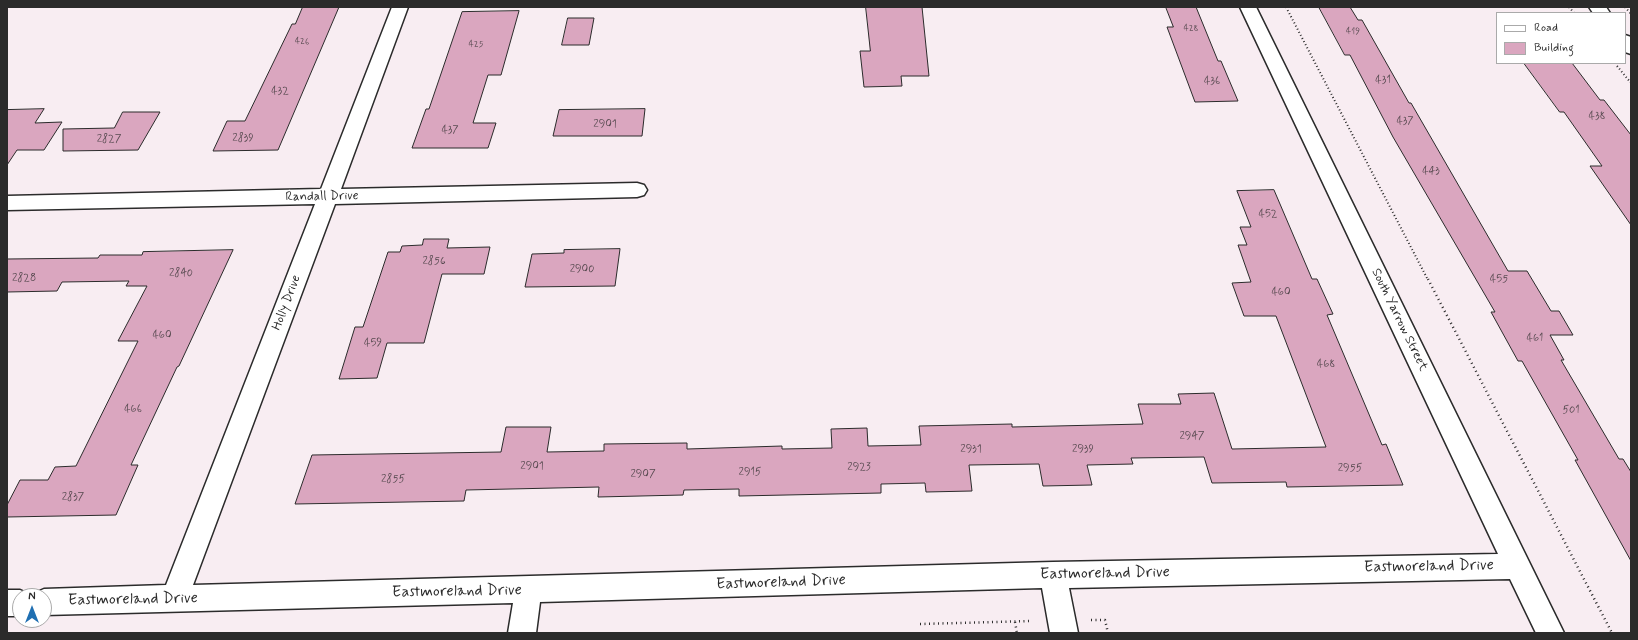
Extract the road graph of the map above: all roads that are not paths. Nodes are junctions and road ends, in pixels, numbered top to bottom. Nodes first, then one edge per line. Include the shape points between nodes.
1 (400, 7) edge
2 (1248, 7) edge
3 (637, 190) dead end
4 (328, 196) junction
5 (7, 202) edge
6 (1518, 566) junction
7 (1053, 575) junction
8 (528, 590) junction
9 (174, 599) junction
10 (52, 602) edge
11 (522, 633) edge
12 (1064, 633) edge
13 (1550, 633) edge

1 - 4 street, Holly Drive
2 - 6 street, South Yarrow Street
3 - 4 street, Randall Drive
4 - 5 street, Randall Drive
4 - 9 street, Holly Drive
6 - 7 street, Eastmoreland Drive
6 - 13 street, South Yarrow Street
7 - 8 street, Eastmoreland Drive
7 - 12 street
8 - 9 street, Eastmoreland Drive
8 - 11 street
9 - 10 street, Eastmoreland Drive

